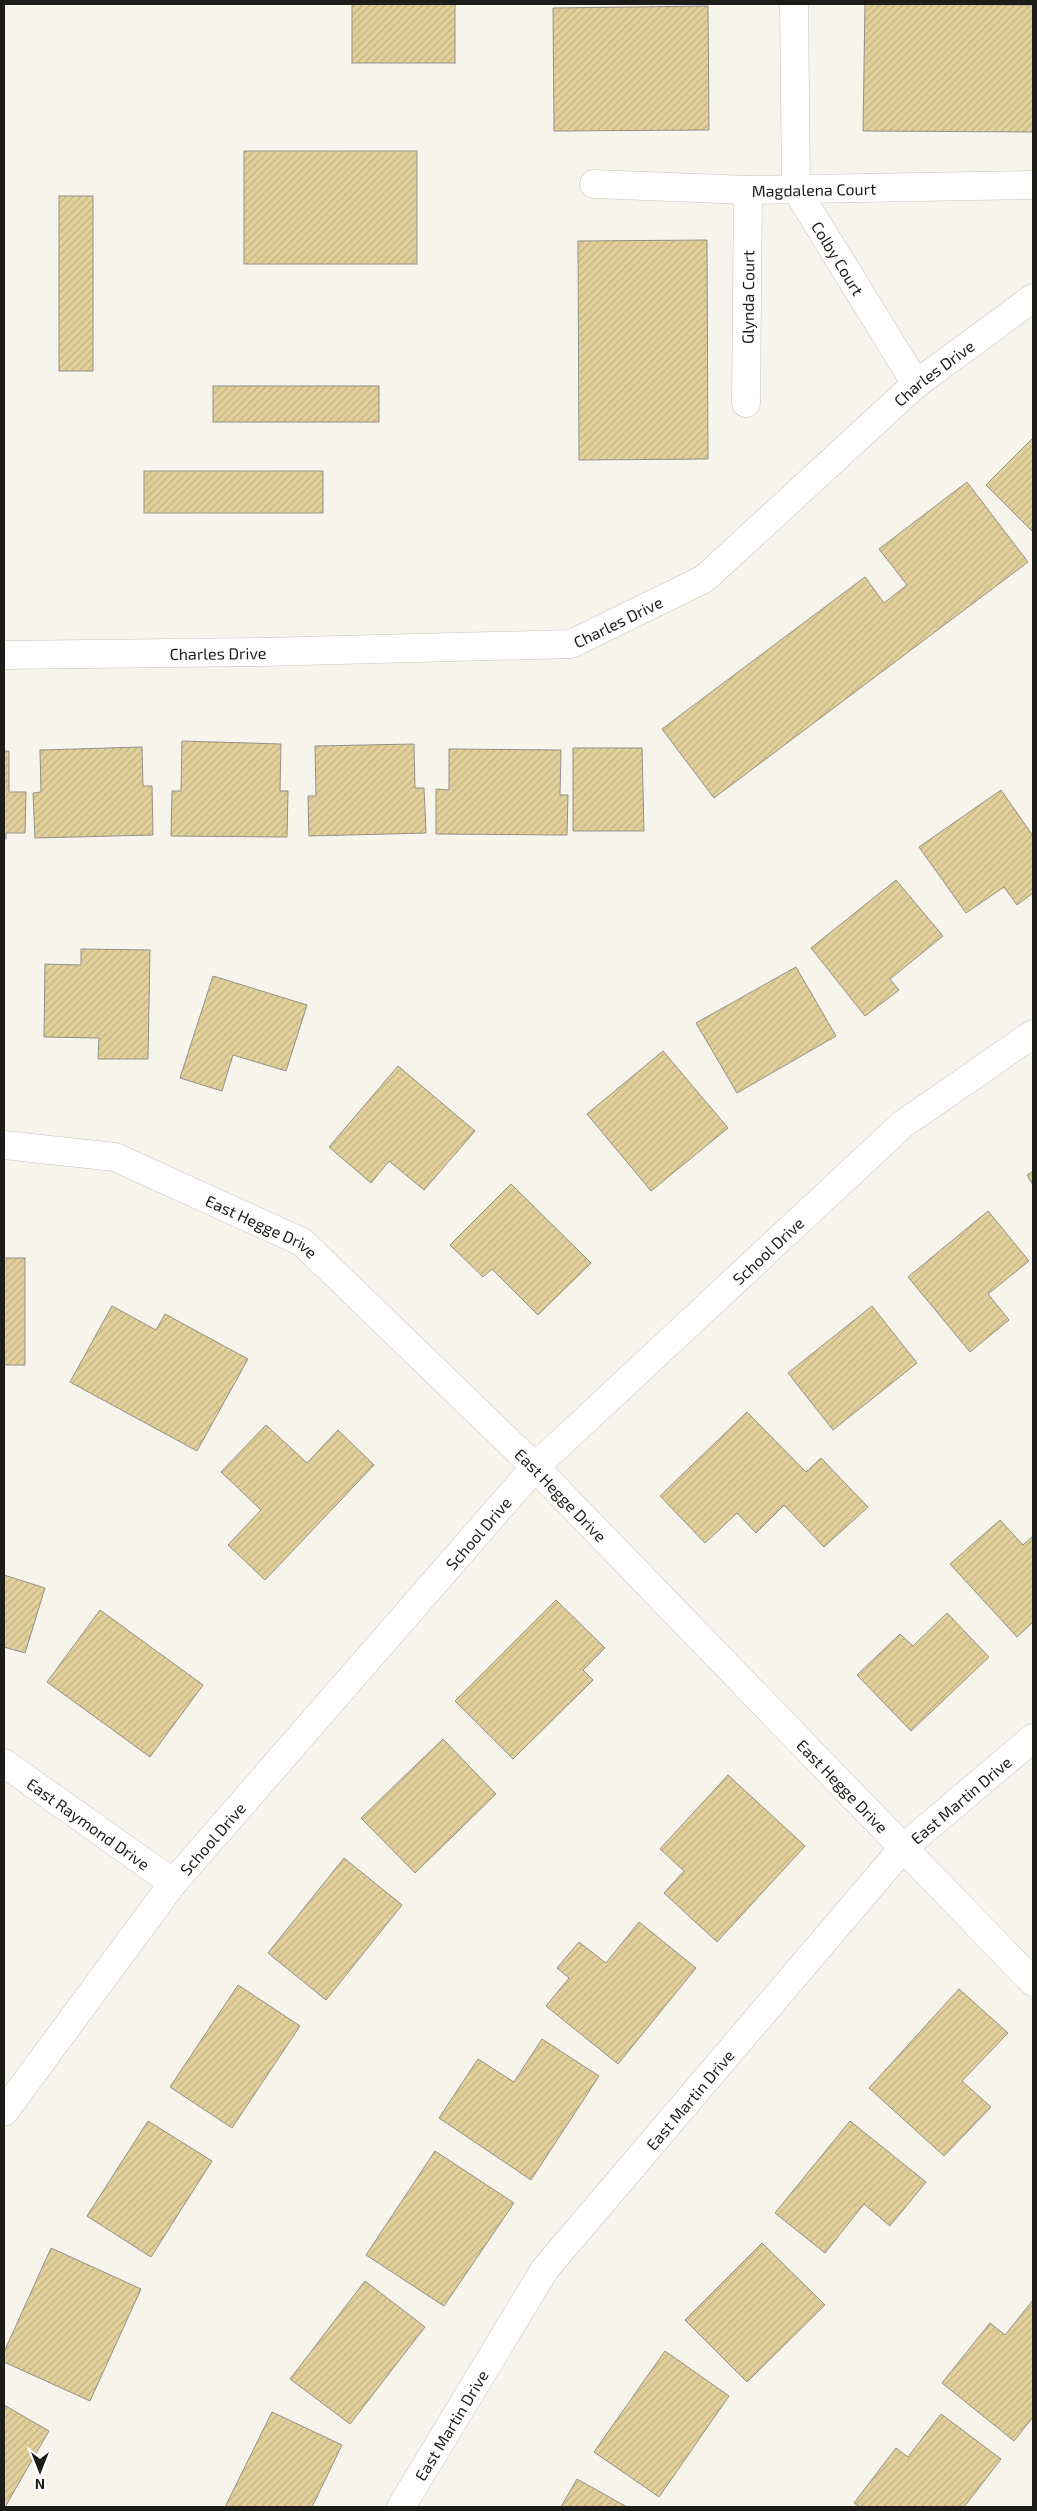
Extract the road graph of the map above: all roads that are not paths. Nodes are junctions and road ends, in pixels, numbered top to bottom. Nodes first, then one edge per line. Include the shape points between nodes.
1 (794, 4) edge
2 (594, 184) dead end
3 (1033, 184) edge
4 (796, 189) junction
5 (748, 190) junction
6 (1033, 298) edge
7 (916, 384) junction
8 (746, 403) dead end
9 (4, 655) edge
10 (1033, 1034) edge
11 (4, 1144) edge
12 (536, 1467) junction
13 (1033, 1738) edge
14 (4, 1763) edge
15 (903, 1848) junction
16 (173, 1883) junction
17 (1033, 1982) edge
18 (4, 2112) edge
19 (402, 2507) edge

1 - 4 street
2 - 5 street, Magdalena Court
3 - 4 street, Magdalena Court
4 - 5 street, Magdalena Court
4 - 7 street, Colby Court
5 - 8 street, Glynda Court
6 - 7 street, Charles Drive
7 - 9 street, Charles Drive via 704,579 571,644
10 - 12 street, School Drive via 903,1124
11 - 12 street, East Hegge Drive via 115,1157 302,1242
12 - 15 street, East Hegge Drive
12 - 16 street, School Drive
13 - 15 street, East Martin Drive
14 - 16 street, East Raymond Drive
15 - 17 street, East Hegge Drive
15 - 19 street, East Martin Drive via 545,2269
16 - 18 street, School Drive

